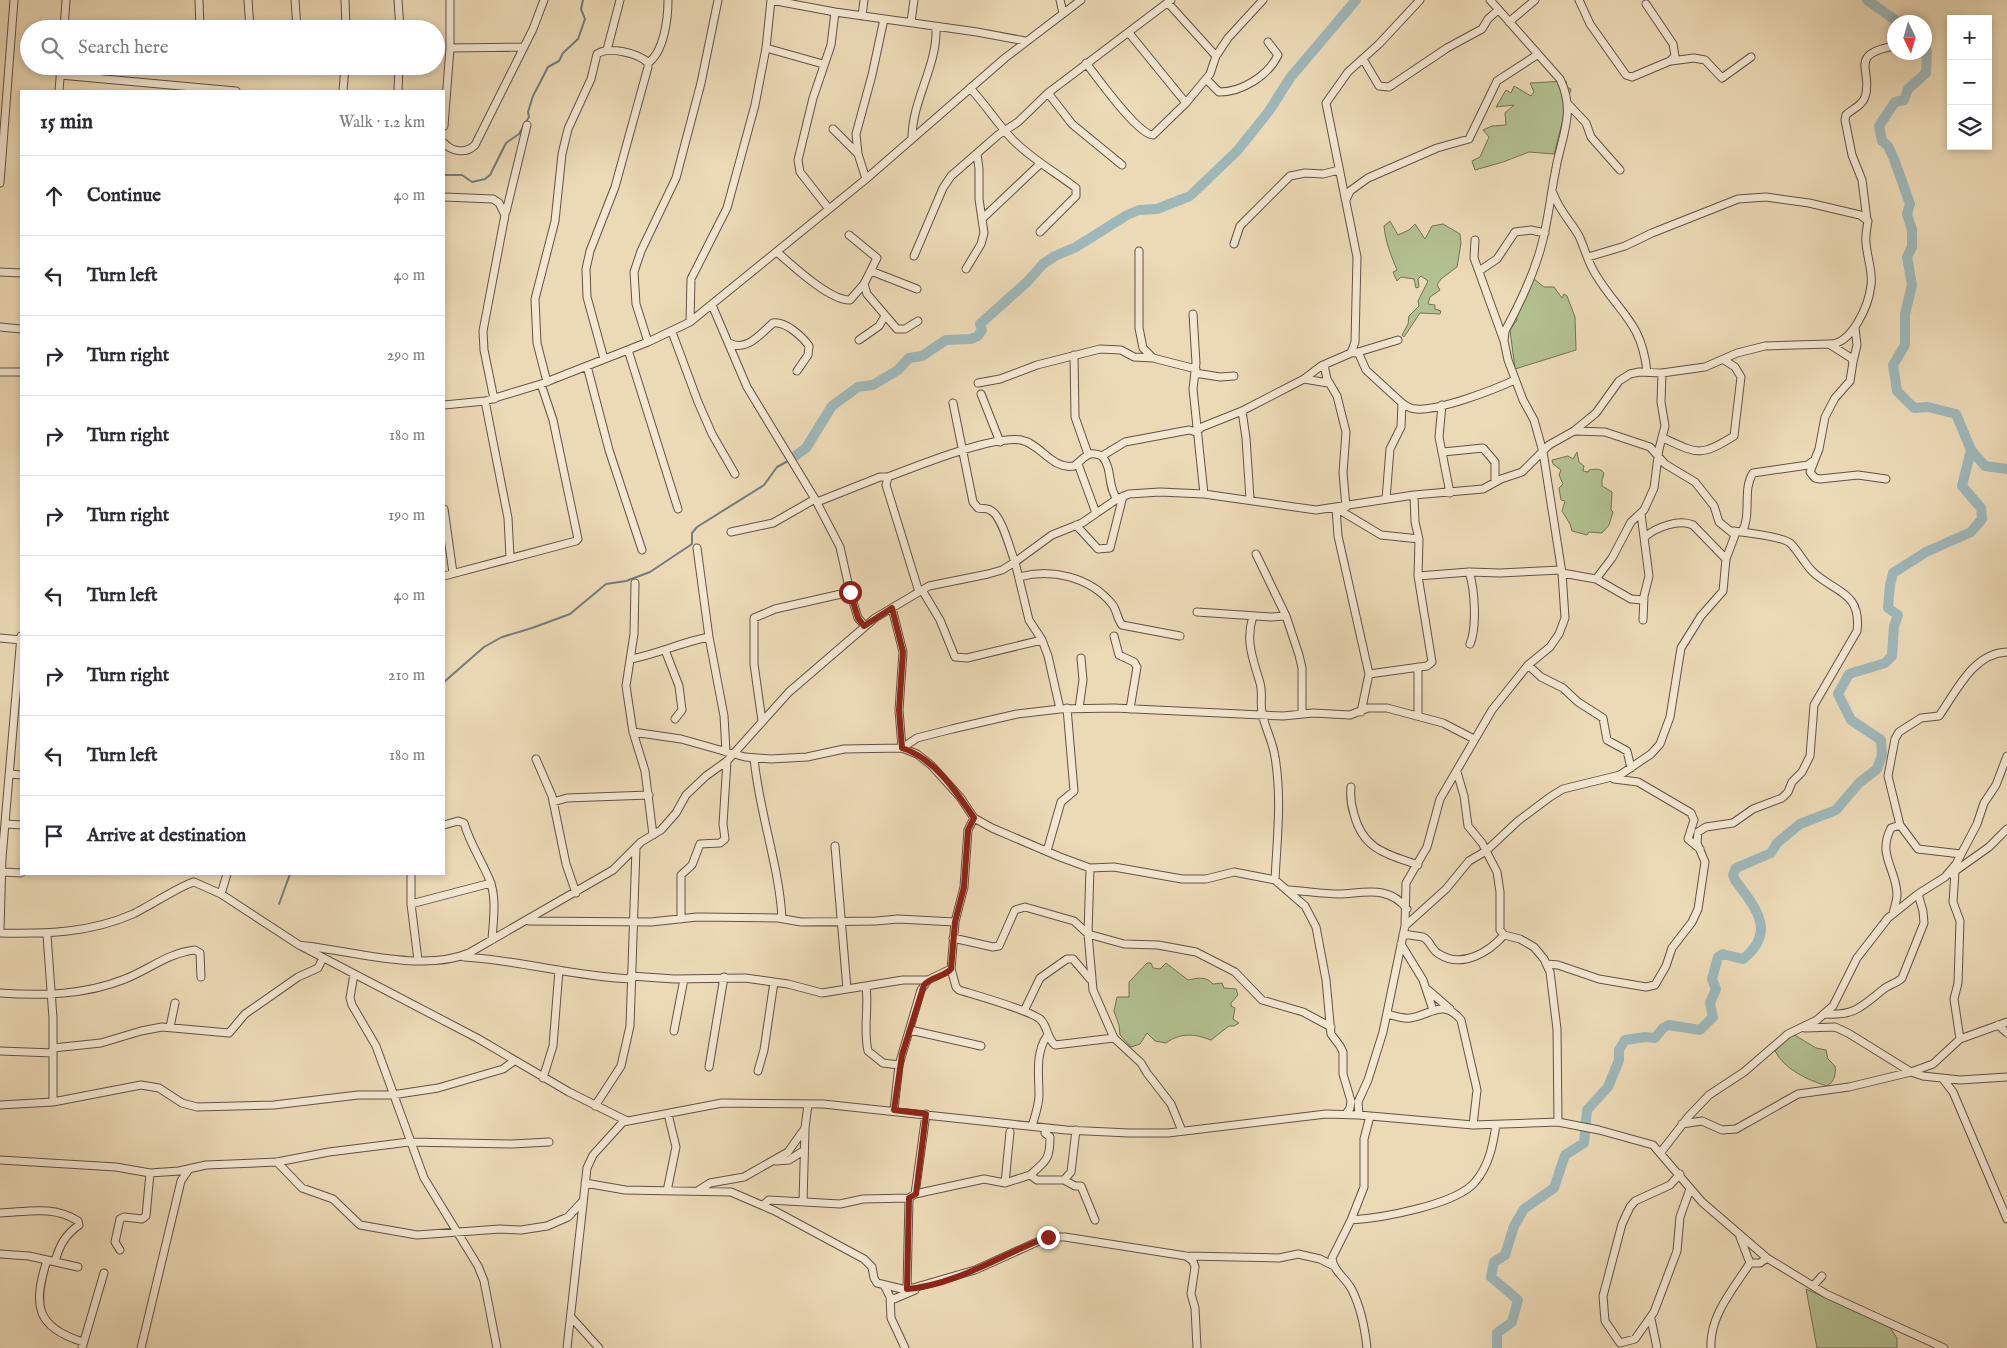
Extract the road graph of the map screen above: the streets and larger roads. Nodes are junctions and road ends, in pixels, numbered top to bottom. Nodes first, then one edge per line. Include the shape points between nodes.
1 (14, 0) edge
2 (66, 0) edge
3 (199, 0) edge
4 (248, 0) edge
5 (295, 0) edge
6 (345, 0) edge
7 (398, 0) edge
8 (450, 0) edge
9 (544, 0) edge
10 (620, 0) edge
11 (668, 0) edge
12 (718, 0) edge
13 (771, 0) edge
14 (864, 0) edge
15 (914, 0) edge
16 (1060, 0) edge
17 (1081, 0) edge
18 (1263, 0) edge
19 (1420, 0) edge
20 (1490, 0) edge
21 (1535, 0) edge
22 (1578, 0) edge
23 (1170, 1) edge
24 (1646, 4) dead end
25 (1498, 10) junction
26 (835, 12) junction
27 (1064, 13) junction
28 (862, 16) junction
29 (884, 19) junction
30 (64, 20) edge
31 (200, 20) edge
32 (249, 20) edge
33 (296, 20) edge
34 (346, 20) edge
35 (399, 20) edge
36 (912, 22) junction
37 (1509, 22) junction
38 (936, 27) junction
39 (1129, 33) junction
40 (1025, 41) junction
41 (1268, 42) dead end
42 (523, 47) junction
43 (450, 48) junction
44 (766, 48) junction
45 (1887, 48) edge
46 (608, 50) junction
47 (1537, 55) junction
48 (1216, 56) junction
49 (1751, 57) dead end
50 (1363, 59) junction
51 (1670, 61) junction
52 (648, 63) junction
53 (1086, 63) junction
54 (823, 64) junction
55 (60, 75) joint
56 (344, 75) edge
57 (399, 75) edge
58 (1206, 79) junction
59 (970, 88) junction
60 (59, 90) edge
61 (225, 90) edge
62 (343, 90) edge
63 (398, 90) edge
64 (1048, 93) junction
65 (1186, 103) junction
66 (1568, 104) junction
67 (445, 109) edge
68 (527, 125) dead end
69 (833, 129) dead end
70 (1005, 131) junction
71 (912, 138) junction
72 (445, 144) edge
73 (858, 154) junction
74 (977, 154) junction
75 (1041, 163) junction
76 (1122, 165) dead end
77 (1338, 170) junction
78 (1620, 170) dead end
79 (866, 179) junction
80 (0, 183) edge
81 (1552, 190) junction
82 (445, 197) edge
83 (1346, 200) junction
84 (829, 209) junction
85 (505, 215) junction
86 (983, 218) junction
87 (1868, 220) junction
88 (1040, 232) dead end
89 (1545, 232) junction
90 (849, 235) dead end
91 (1475, 240) dead end
92 (1234, 244) dead end
93 (1139, 251) dead end
94 (777, 252) junction
95 (914, 256) dead end
96 (1588, 257) junction
97 (966, 269) dead end
98 (1479, 271) junction
99 (0, 272) edge
100 (871, 272) junction
101 (20, 273) edge
102 (864, 284) junction
103 (917, 289) dead end
104 (867, 294) junction
105 (856, 295) junction
106 (712, 306) junction
107 (1193, 314) dead end
108 (885, 316) junction
109 (918, 321) dead end
110 (690, 322) junction
111 (0, 327) edge
112 (1855, 328) junction
113 (20, 329) edge
114 (672, 332) junction
115 (858, 340) dead end
116 (1398, 340) dead end
117 (1504, 341) junction
118 (648, 342) junction
119 (729, 343) junction
120 (1829, 344) junction
121 (628, 350) junction
122 (1358, 352) junction
123 (1074, 356) junction
124 (1348, 356) junction
125 (1153, 358) junction
126 (604, 359) junction
127 (1724, 360) junction
128 (1853, 362) junction
129 (1324, 365) junction
130 (587, 366) junction
131 (797, 371) dead end
132 (1196, 371) junction
133 (0, 372) edge
134 (20, 372) edge
135 (1647, 372) junction
136 (1662, 373) junction
137 (1234, 376) dead end
138 (1304, 378) junction
139 (1516, 380) junction
140 (1328, 382) junction
141 (544, 383) junction
142 (978, 383) dead end
143 (981, 394) dead end
144 (494, 399) junction
145 (485, 401) junction
146 (953, 403) dead end
147 (1402, 403) junction
148 (445, 405) edge
149 (1442, 405) junction
150 (1242, 411) junction
151 (1574, 431) junction
152 (1196, 432) junction
153 (1663, 438) junction
154 (1000, 442) junction
155 (961, 451) junction
156 (1443, 452) junction
157 (1542, 452) junction
158 (1088, 454) junction
159 (1102, 456) junction
160 (1658, 458) junction
161 (1813, 462) junction
162 (1078, 464) junction
163 (735, 474) dead end
164 (888, 477) junction
165 (1886, 479) dead end
166 (1495, 482) junction
167 (1450, 493) junction
168 (1204, 494) junction
169 (1414, 495) junction
170 (1120, 497) junction
171 (1386, 499) junction
172 (1250, 500) junction
173 (816, 501) junction
174 (1346, 507) junction
175 (1336, 508) junction
176 (678, 509) dead end
177 (1096, 513) junction
178 (1641, 514) junction
179 (445, 516) edge
180 (1076, 525) junction
181 (1733, 531) junction
182 (730, 532) dead end
183 (1742, 532) junction
184 (1645, 537) junction
185 (1419, 540) junction
186 (697, 548) dead end
187 (642, 550) dead end
188 (1256, 554) dead end
189 (510, 557) junction
190 (1726, 559) junction
191 (1015, 562) junction
192 (1469, 572) junction
193 (1561, 572) junction
194 (453, 573) junction
195 (445, 576) edge
196 (1418, 576) junction
197 (1019, 577) junction
198 (1596, 579) junction
199 (635, 582) dead end
200 (920, 591) junction
201 (850, 592) junction
202 (1644, 600) junction
203 (892, 608) junction
204 (1198, 612) dead end
205 (1253, 616) junction
206 (1286, 616) junction
207 (1643, 620) dead end
208 (864, 626) junction
209 (1114, 636) dead end
210 (1180, 636) dead end
211 (709, 637) junction
212 (0, 638) edge
213 (20, 639) edge
214 (1042, 640) junction
215 (1470, 644) dead end
216 (665, 650) junction
217 (20, 651) edge
218 (2007, 652) edge
219 (1081, 658) dead end
220 (631, 659) junction
221 (1528, 665) junction
222 (1418, 667) junction
223 (1369, 674) junction
224 (1079, 708) junction
225 (1063, 709) junction
226 (1130, 709) junction
227 (1360, 712) junction
228 (1302, 714) junction
229 (1262, 715) junction
230 (1418, 716) junction
231 (675, 719) dead end
232 (762, 721) junction
233 (633, 732) junction
234 (1474, 739) junction
235 (902, 748) junction
236 (730, 753) junction
237 (2007, 756) edge
238 (754, 758) junction
239 (536, 759) dead end
240 (727, 761) junction
241 (1631, 768) junction
242 (1457, 772) junction
243 (10, 774) junction
244 (20, 775) edge
245 (1611, 778) junction
246 (1351, 787) dead end
247 (649, 795) junction
248 (553, 802) junction
249 (4, 806) edge
250 (974, 818) junction
251 (6, 824) junction
252 (20, 825) edge
253 (445, 825) edge
254 (1900, 825) junction
255 (2007, 829) edge
256 (653, 835) junction
257 (835, 846) dead end
258 (636, 847) junction
259 (1700, 849) junction
260 (1046, 851) junction
261 (1486, 851) junction
262 (1961, 854) junction
263 (1418, 865) junction
264 (1090, 868) junction
265 (3, 872) junction
266 (1955, 872) junction
267 (20, 873) edge
268 (226, 875) edge
269 (411, 875) edge
270 (1945, 877) junction
271 (1275, 880) junction
272 (490, 882) junction
273 (1288, 890) junction
274 (576, 893) junction
275 (221, 894) junction
276 (1918, 894) junction
277 (411, 904) junction
278 (1407, 909) junction
279 (1892, 914) junction
280 (782, 918) junction
281 (681, 919) junction
282 (841, 920) junction
283 (527, 921) junction
284 (632, 921) junction
285 (955, 922) junction
286 (1405, 926) junction
287 (0, 929) edge
288 (0, 933) edge
289 (46, 934) junction
290 (1088, 934) junction
291 (1403, 934) junction
292 (1504, 935) junction
293 (954, 938) junction
294 (492, 940) junction
295 (1401, 944) junction
296 (299, 945) junction
297 (460, 957) junction
298 (324, 958) junction
299 (418, 960) junction
300 (1547, 964) junction
301 (951, 969) junction
302 (559, 970) junction
303 (354, 974) junction
304 (201, 977) dead end
305 (724, 977) junction
306 (632, 978) junction
307 (684, 979) junction
308 (928, 980) junction
309 (1091, 980) junction
310 (774, 982) junction
311 (866, 986) junction
312 (1427, 988) junction
313 (847, 989) junction
314 (0, 993) edge
315 (52, 994) junction
316 (175, 1003) dead end
317 (1433, 1010) junction
318 (1450, 1010) junction
319 (1024, 1011) junction
320 (1387, 1014) junction
321 (1825, 1014) junction
322 (2007, 1022) edge
323 (1998, 1025) junction
324 (170, 1027) junction
325 (1331, 1028) junction
326 (1800, 1029) junction
327 (910, 1030) junction
328 (674, 1031) dead end
329 (2007, 1033) edge
330 (1047, 1036) junction
331 (1114, 1038) junction
332 (1960, 1039) junction
333 (982, 1046) dead end
334 (0, 1051) edge
335 (53, 1051) junction
336 (514, 1060) junction
337 (899, 1065) junction
338 (709, 1067) dead end
339 (758, 1071) dead end
340 (1910, 1072) junction
341 (2007, 1077) edge
342 (543, 1078) junction
343 (1943, 1079) junction
344 (392, 1095) junction
345 (53, 1102) junction
346 (0, 1104) edge
347 (808, 1104) junction
348 (595, 1106) junction
349 (894, 1110) junction
350 (668, 1114) junction
351 (926, 1114) junction
352 (1346, 1114) junction
353 (1359, 1115) junction
354 (1370, 1116) junction
355 (627, 1121) junction
356 (1558, 1122) junction
357 (1682, 1124) junction
358 (1474, 1125) junction
359 (1496, 1125) junction
360 (1032, 1126) junction
361 (805, 1128) junction
362 (1046, 1128) junction
363 (1076, 1130) junction
364 (1182, 1131) junction
365 (1010, 1132) dead end
366 (410, 1142) junction
367 (549, 1142) dead end
368 (803, 1151) junction
369 (1661, 1152) junction
370 (0, 1160) edge
371 (789, 1160) junction
372 (775, 1161) junction
373 (277, 1162) junction
374 (803, 1166) junction
375 (190, 1168) junction
376 (150, 1173) junction
377 (1680, 1174) junction
378 (1030, 1175) junction
379 (1064, 1180) junction
380 (585, 1182) junction
381 (1005, 1183) junction
382 (1690, 1189) junction
383 (699, 1190) junction
384 (666, 1191) junction
385 (912, 1196) junction
386 (584, 1200) junction
387 (803, 1202) junction
388 (763, 1205) junction
389 (0, 1214) edge
390 (2007, 1219) edge
391 (1095, 1220) dead end
392 (1351, 1220) junction
393 (457, 1232) junction
394 (1740, 1237) junction
395 (120, 1250) dead end
396 (0, 1254) edge
397 (1186, 1256) junction
398 (1767, 1258) junction
399 (47, 1260) junction
400 (55, 1262) junction
401 (1750, 1263) junction
402 (1332, 1265) junction
403 (78, 1267) dead end
404 (104, 1273) dead end
405 (1822, 1276) dead end
406 (884, 1285) junction
407 (922, 1286) junction
408 (1813, 1286) junction
409 (907, 1289) junction
410 (890, 1297) junction
411 (571, 1317) junction
412 (1651, 1319) junction
413 (82, 1345) edge
414 (141, 1348) edge
415 (497, 1348) edge
416 (567, 1348) edge
417 (599, 1348) edge
418 (905, 1348) edge
419 (1197, 1348) edge
420 (1368, 1348) edge
421 (1656, 1348) edge
422 (1711, 1348) edge
423 (1944, 1348) edge

1 - 80 street
2 - 30 street
3 - 31 street
4 - 32 street
5 - 33 street
6 - 34 street
7 - 35 street
8 - 43 street
9 - 42 street
10 - 46 street
11 - 52 street via 659,50
12 - 118 street via 701,83 676,178 634,272 636,304
13 - 26 street
13 - 44 street
14 - 28 street
15 - 36 street
16 - 27 street
17 - 27 street
18 - 48 street
19 - 50 street
20 - 25 street
21 - 37 street
22 - 51 street via 1590,24 1628,77 1636,77
23 - 39 street
23 - 48 street
24 - 51 street via 1675,48 1675,56
25 - 37 street
25 - 50 street via 1482,29 1389,87 1380,86
26 - 28 street
26 - 54 street via 831,45
27 - 40 street
28 - 29 street
29 - 36 street
29 - 73 street via 856,134
36 - 38 street
37 - 47 street
38 - 40 street
38 - 71 street via 936,44
39 - 53 street
39 - 65 street
40 - 59 street
41 - 58 street via 1278,55 1274,64 1258,79 1232,92 1219,92
42 - 43 street
42 - 72 street via 475,145 464,152
43 - 67 street
44 - 54 street
44 - 110 street via 732,193 691,279
45 - 87 street via 1870,54 1866,60 1865,97 1846,115 1845,120 1852,155 1862,180
46 - 52 street via 641,57
46 - 141 street via 598,54 562,154 555,221 535,299 536,336
47 - 66 street via 1560,79
47 - 83 street via 1497,81 1469,139 1437,148 1368,178 1350,191
48 - 58 street
49 - 51 street via 1722,78 1705,60
50 - 77 street via 1339,82 1326,103
52 - 126 street via 615,187 586,269 587,297
53 - 64 street
53 - 65 street via 1120,106 1150,135
54 - 84 street via 798,166
55 - 60 street
55 - 61 street
56 - 62 street
57 - 63 street
58 - 65 street
59 - 70 street
59 - 71 street
64 - 70 street
64 - 76 street via 1072,124
66 - 78 street
66 - 81 street via 1567,126
68 - 85 street
69 - 73 street
70 - 74 street
70 - 75 street
71 - 79 street
73 - 79 street
74 - 86 street
74 - 95 street via 947,181
75 - 86 street
75 - 88 street via 1076,188 1077,193
77 - 83 street
77 - 92 street via 1290,176 1240,226
79 - 84 street
81 - 89 street
81 - 96 street via 1562,214 1578,234
82 - 85 street via 492,199 499,203
83 - 124 street via 1358,278 1355,342
84 - 94 street
85 - 144 street via 483,341
86 - 97 street via 984,238
87 - 96 street via 1855,213 1809,203 1766,197 1738,199 1625,246
87 - 112 street via 1865,238 1872,285
89 - 98 street via 1515,232 1497,259
89 - 117 street via 1539,256
90 - 100 street via 877,257
91 - 98 street via 1474,258
93 - 125 street via 1139,328 1143,348
94 - 105 street via 838,298 850,300
94 - 106 street
96 - 135 street via 1596,275 1635,327 1644,350
98 - 117 street
99 - 101 street
100 - 102 street
100 - 103 street
102 - 104 street
102 - 105 street
104 - 105 street
104 - 108 street
106 - 110 street
106 - 119 street
107 - 132 street
108 - 109 street via 901,330
108 - 115 street via 879,326
110 - 114 street
111 - 113 street
112 - 120 street via 1842,341
112 - 128 street via 1857,345
114 - 118 street
114 - 163 street via 712,434
116 - 122 street
117 - 139 street
118 - 121 street
119 - 131 street via 739,347 746,345 773,323 778,323 809,346 808,355
119 - 173 street via 748,387
120 - 127 street via 1765,346
120 - 128 street via 1848,355
121 - 126 street
121 - 176 street
122 - 124 street
122 - 147 street via 1366,370
123 - 125 street via 1107,349 1127,351 1134,357
123 - 142 street
123 - 158 street via 1075,416
124 - 129 street
125 - 132 street
126 - 130 street
127 - 136 street via 1705,367
127 - 153 street via 1735,367 1741,377 1734,436 1703,452 1689,450
128 - 161 street via 1849,384 1835,398 1825,417
129 - 138 street
129 - 140 street
130 - 141 street
130 - 187 street via 609,450
132 - 137 street via 1220,377
132 - 152 street via 1193,389
133 - 134 street
135 - 136 street
135 - 151 street via 1630,374 1619,381 1596,413
136 - 153 street
138 - 140 street
138 - 150 street
139 - 149 street
139 - 157 street via 1534,420
140 - 174 street via 1337,396 1346,432 1343,473
141 - 144 street
141 - 189 street via 578,539
143 - 154 street
144 - 145 street
145 - 148 street
145 - 189 street via 508,518
146 - 155 street
147 - 149 street via 1418,410
147 - 171 street via 1401,427 1390,449
149 - 156 street via 1439,437
150 - 152 street
150 - 172 street
151 - 157 street
151 - 160 street via 1598,431 1624,437 1650,447
152 - 159 street via 1189,430 1133,440 1117,445
152 - 168 street
153 - 160 street
154 - 155 street
154 - 162 street via 1025,441 1063,466
155 - 164 street
155 - 191 street via 975,505 995,515
156 - 166 street via 1483,448 1495,462
156 - 167 street
157 - 166 street via 1522,472
157 - 193 street
158 - 159 street
158 - 162 street
159 - 170 street via 1109,467 1112,490
160 - 178 street via 1654,488
160 - 181 street via 1695,482 1714,506 1719,522
161 - 165 street via 1810,472 1815,478 1858,475
161 - 183 street via 1754,473 1749,483
162 - 177 street
164 - 173 street via 880,477
164 - 200 street via 886,485
166 - 167 street via 1483,489
167 - 169 street
168 - 170 street via 1160,492
168 - 172 street
169 - 171 street
169 - 185 street
170 - 177 street
170 - 180 street via 1110,548 1098,549
171 - 174 street
172 - 175 street via 1316,510
173 - 182 street via 770,524
173 - 201 street via 840,547
174 - 175 street
175 - 185 street via 1380,535
175 - 223 street via 1338,536
177 - 180 street
178 - 184 street
178 - 198 street via 1632,522
179 - 194 street
180 - 191 street via 1052,535
181 - 183 street
181 - 190 street via 1734,539
183 - 259 street via 1789,542 1815,574 1847,593 1856,616 1857,631 1814,705 1810,756 1788,792 1782,798 1753,809 1734,823 1701,829 1696,837
184 - 190 street via 1674,524 1688,523
184 - 202 street via 1649,576
185 - 196 street
186 - 211 street
188 - 206 street
189 - 194 street
190 - 241 street via 1723,591 1691,629 1681,648 1670,717 1662,739 1651,754
191 - 197 street
191 - 200 street via 1002,570 940,582
192 - 193 street
192 - 196 street
192 - 215 street via 1474,628
193 - 198 street
193 - 221 street via 1566,609 1563,627 1550,647
194 - 195 street
196 - 222 street via 1432,659 1430,664
197 - 210 street via 1036,573 1062,574 1098,590 1114,606 1122,625
197 - 214 street via 1029,620
198 - 202 street via 1631,599
199 - 220 street
200 - 203 street
200 - 214 street via 940,620 953,654 958,658
201 - 208 street via 858,618
201 - 232 street via 775,609 754,618 754,664
202 - 207 street
203 - 208 street
203 - 235 street via 903,652 899,710
204 - 205 street
205 - 206 street
205 - 229 street via 1249,643 1262,692
206 - 228 street via 1302,668
208 - 232 street via 788,692
209 - 226 street via 1119,655 1138,667
211 - 216 street
211 - 236 street
212 - 213 street
214 - 225 street
216 - 220 street
216 - 231 street via 679,686 682,710
217 - 243 street
218 - 254 street via 1995,653 1974,666 1939,716 1922,718 1899,732 1888,776
219 - 224 street via 1083,680
220 - 233 street via 626,686
221 - 234 street via 1492,710
221 - 241 street via 1603,718 1607,740 1627,752
222 - 223 street
222 - 230 street
223 - 227 street
224 - 225 street
224 - 226 street
225 - 235 street via 1017,714 952,729 917,738
225 - 260 street via 1074,791 1061,802
226 - 229 street
227 - 228 street via 1343,716
227 - 230 street via 1373,707
228 - 229 street
229 - 271 street via 1272,745 1279,792
230 - 234 street via 1451,726
232 - 236 street
233 - 236 street via 681,739
233 - 247 street
234 - 242 street
235 - 238 street via 844,749 807,757
235 - 250 street via 932,765
236 - 238 street
236 - 240 street
237 - 262 street
238 - 280 street
239 - 248 street
240 - 256 street via 693,787 669,823
240 - 281 street via 725,839 720,843 700,844 692,865 681,875
241 - 245 street
242 - 261 street via 1468,826
242 - 263 street via 1440,799 1427,847
243 - 244 street
243 - 249 street
245 - 259 street via 1638,782 1691,813 1694,820 1688,839
245 - 261 street via 1563,789 1550,796
246 - 263 street via 1350,801 1357,826 1366,841 1389,855
247 - 248 street via 567,798
247 - 256 street
248 - 274 street via 566,864
249 - 251 street
250 - 260 street
250 - 285 street via 968,830 964,887
251 - 252 street
251 - 265 street
253 - 272 street via 458,821 464,823
254 - 262 street via 1918,849
254 - 279 street via 1890,828 1884,851 1896,886
255 - 266 street
256 - 258 street
257 - 282 street
258 - 274 street via 613,870
258 - 284 street
259 - 300 street via 1705,862 1698,908 1692,922 1672,948 1655,985 1646,987 1599,979
260 - 264 street
261 - 286 street via 1469,861 1446,889
261 - 292 street via 1499,881 1499,921
262 - 270 street
263 - 278 street via 1406,883
264 - 271 street via 1127,869 1182,879 1206,879 1234,872
264 - 290 street
265 - 267 street
265 - 287 street
266 - 270 street
266 - 332 street via 1953,902 1960,921 1958,982 1954,999
268 - 275 street
269 - 277 street
270 - 276 street
271 - 273 street
272 - 277 street
272 - 294 street
273 - 278 street via 1340,894 1382,892 1399,900
273 - 325 street via 1306,906 1316,927
274 - 283 street
275 - 289 street via 190,882 114,921 77,931
275 - 296 street
276 - 279 street
276 - 321 street via 1924,923 1902,978 1860,1009
277 - 299 street
278 - 286 street
279 - 321 street via 1857,958 1833,1006
280 - 281 street
280 - 282 street via 801,922
281 - 284 street
282 - 285 street
282 - 313 street
283 - 284 street
283 - 294 street
284 - 306 street
285 - 293 street
286 - 291 street
288 - 289 street
289 - 315 street
290 - 293 street via 1074,921 1021,907 1015,910 999,946
290 - 309 street
290 - 325 street via 1124,944 1202,954 1235,972 1262,1000 1303,1012
291 - 292 street via 1426,939 1436,953 1456,960 1490,950
291 - 295 street
292 - 300 street via 1526,942 1540,953
293 - 301 street
294 - 297 street
295 - 312 street
295 - 320 street
296 - 298 street
296 - 299 street
297 - 299 street
297 - 302 street
298 - 303 street
298 - 324 street via 318,968 298,977 245,1014 229,1033
300 - 356 street via 1552,980 1557,1029
301 - 308 street
301 - 319 street via 959,990
302 - 306 street
302 - 342 street via 553,1046
303 - 336 street
303 - 344 street via 352,1005 374,1041
304 - 315 street via 200,953 196,950 164,958 128,978 103,987
305 - 307 street
305 - 310 street
305 - 338 street
306 - 307 street
306 - 348 street via 630,1026 621,1066
307 - 328 street
308 - 311 street
308 - 327 street
309 - 319 street via 1072,959 1068,959 1040,978
309 - 331 street
310 - 313 street via 822,993
310 - 339 street
311 - 313 street
311 - 337 street via 868,1051 883,1063
312 - 317 street
312 - 318 street
314 - 315 street
315 - 335 street
316 - 324 street
317 - 318 street
317 - 320 street via 1406,1018
318 - 358 street via 1462,1023 1476,1085
319 - 330 street via 1040,1019
320 - 353 street via 1372,1069 1358,1102
321 - 326 street
322 - 323 street
323 - 329 street
323 - 332 street
324 - 335 street
325 - 352 street via 1342,1052 1343,1074 1350,1101
326 - 340 street via 1834,1027
326 - 357 street via 1788,1034 1744,1072 1710,1095
327 - 333 street
327 - 337 street
330 - 331 street via 1058,1046
330 - 360 street via 1037,1073 1038,1098
331 - 364 street via 1142,1063 1170,1104
332 - 340 street via 1938,1061
334 - 335 street
335 - 345 street
336 - 342 street
336 - 344 street via 503,1069 448,1086
337 - 349 street
340 - 343 street
340 - 357 street via 1849,1087 1798,1094 1736,1128 1722,1130 1702,1121
341 - 343 street
342 - 348 street
343 - 390 street via 1953,1092
344 - 345 street via 358,1095 274,1105 197,1107 182,1103 159,1088 141,1086
344 - 366 street
345 - 346 street
347 - 349 street
347 - 350 street via 722,1103
347 - 361 street
348 - 355 street
349 - 351 street
350 - 355 street
350 - 384 street via 676,1147
351 - 360 street
351 - 385 street
352 - 353 street
352 - 364 street
353 - 354 street
354 - 358 street
354 - 392 street via 1364,1139 1364,1187
355 - 380 street via 612,1132 589,1161
356 - 359 street
356 - 369 street via 1646,1142
357 - 369 street
358 - 359 street
359 - 392 street via 1489,1158 1471,1186 1429,1205
360 - 362 street
361 - 368 street
361 - 372 street via 793,1146
362 - 363 street
362 - 378 street via 1045,1133 1050,1137 1048,1160
363 - 364 street
363 - 379 street via 1071,1172
365 - 381 street
366 - 367 street
366 - 373 street
366 - 393 street via 426,1183
368 - 371 street
368 - 374 street
369 - 377 street
370 - 376 street via 116,1167
371 - 372 street
371 - 374 street
372 - 383 street via 744,1177 710,1183
373 - 375 street
373 - 393 street via 302,1188 333,1199 364,1227 417,1236
374 - 387 street
375 - 376 street
375 - 414 street via 181,1181
376 - 395 street via 146,1216 142,1219 120,1219 115,1242
377 - 382 street
377 - 412 street via 1670,1185 1635,1201 1630,1207 1604,1284 1605,1321 1617,1341 1625,1343 1635,1339
378 - 379 street via 1037,1180
378 - 381 street
379 - 391 street via 1081,1186
380 - 384 street via 615,1189
380 - 386 street
381 - 385 street via 984,1180
382 - 394 street
382 - 412 street via 1680,1218 1677,1251
383 - 384 street
383 - 388 street via 731,1192
385 - 387 street via 840,1204
385 - 409 street
386 - 393 street via 568,1217 547,1226
386 - 411 street
387 - 388 street via 769,1200
388 - 406 street via 864,1259 872,1267 875,1280
389 - 400 street via 46,1210 70,1216 78,1222 79,1225 61,1243
392 - 402 street via 1334,1250
393 - 415 street via 481,1274
394 - 398 street
394 - 401 street
396 - 399 street
397 - 402 street via 1279,1258 1298,1254 1320,1258
397 - 407 street via 1048,1237 975,1270
397 - 419 street via 1195,1267 1191,1294
398 - 401 street via 1760,1263
398 - 408 street
399 - 400 street
399 - 413 street via 38,1290 44,1318 60,1333
400 - 403 street
401 - 422 street via 1718,1314
402 - 420 street via 1353,1292
404 - 413 street
405 - 408 street
406 - 409 street
406 - 410 street
407 - 409 street
407 - 410 street via 900,1298
408 - 423 street
410 - 418 street via 891,1318
411 - 416 street
411 - 417 street
412 - 421 street

